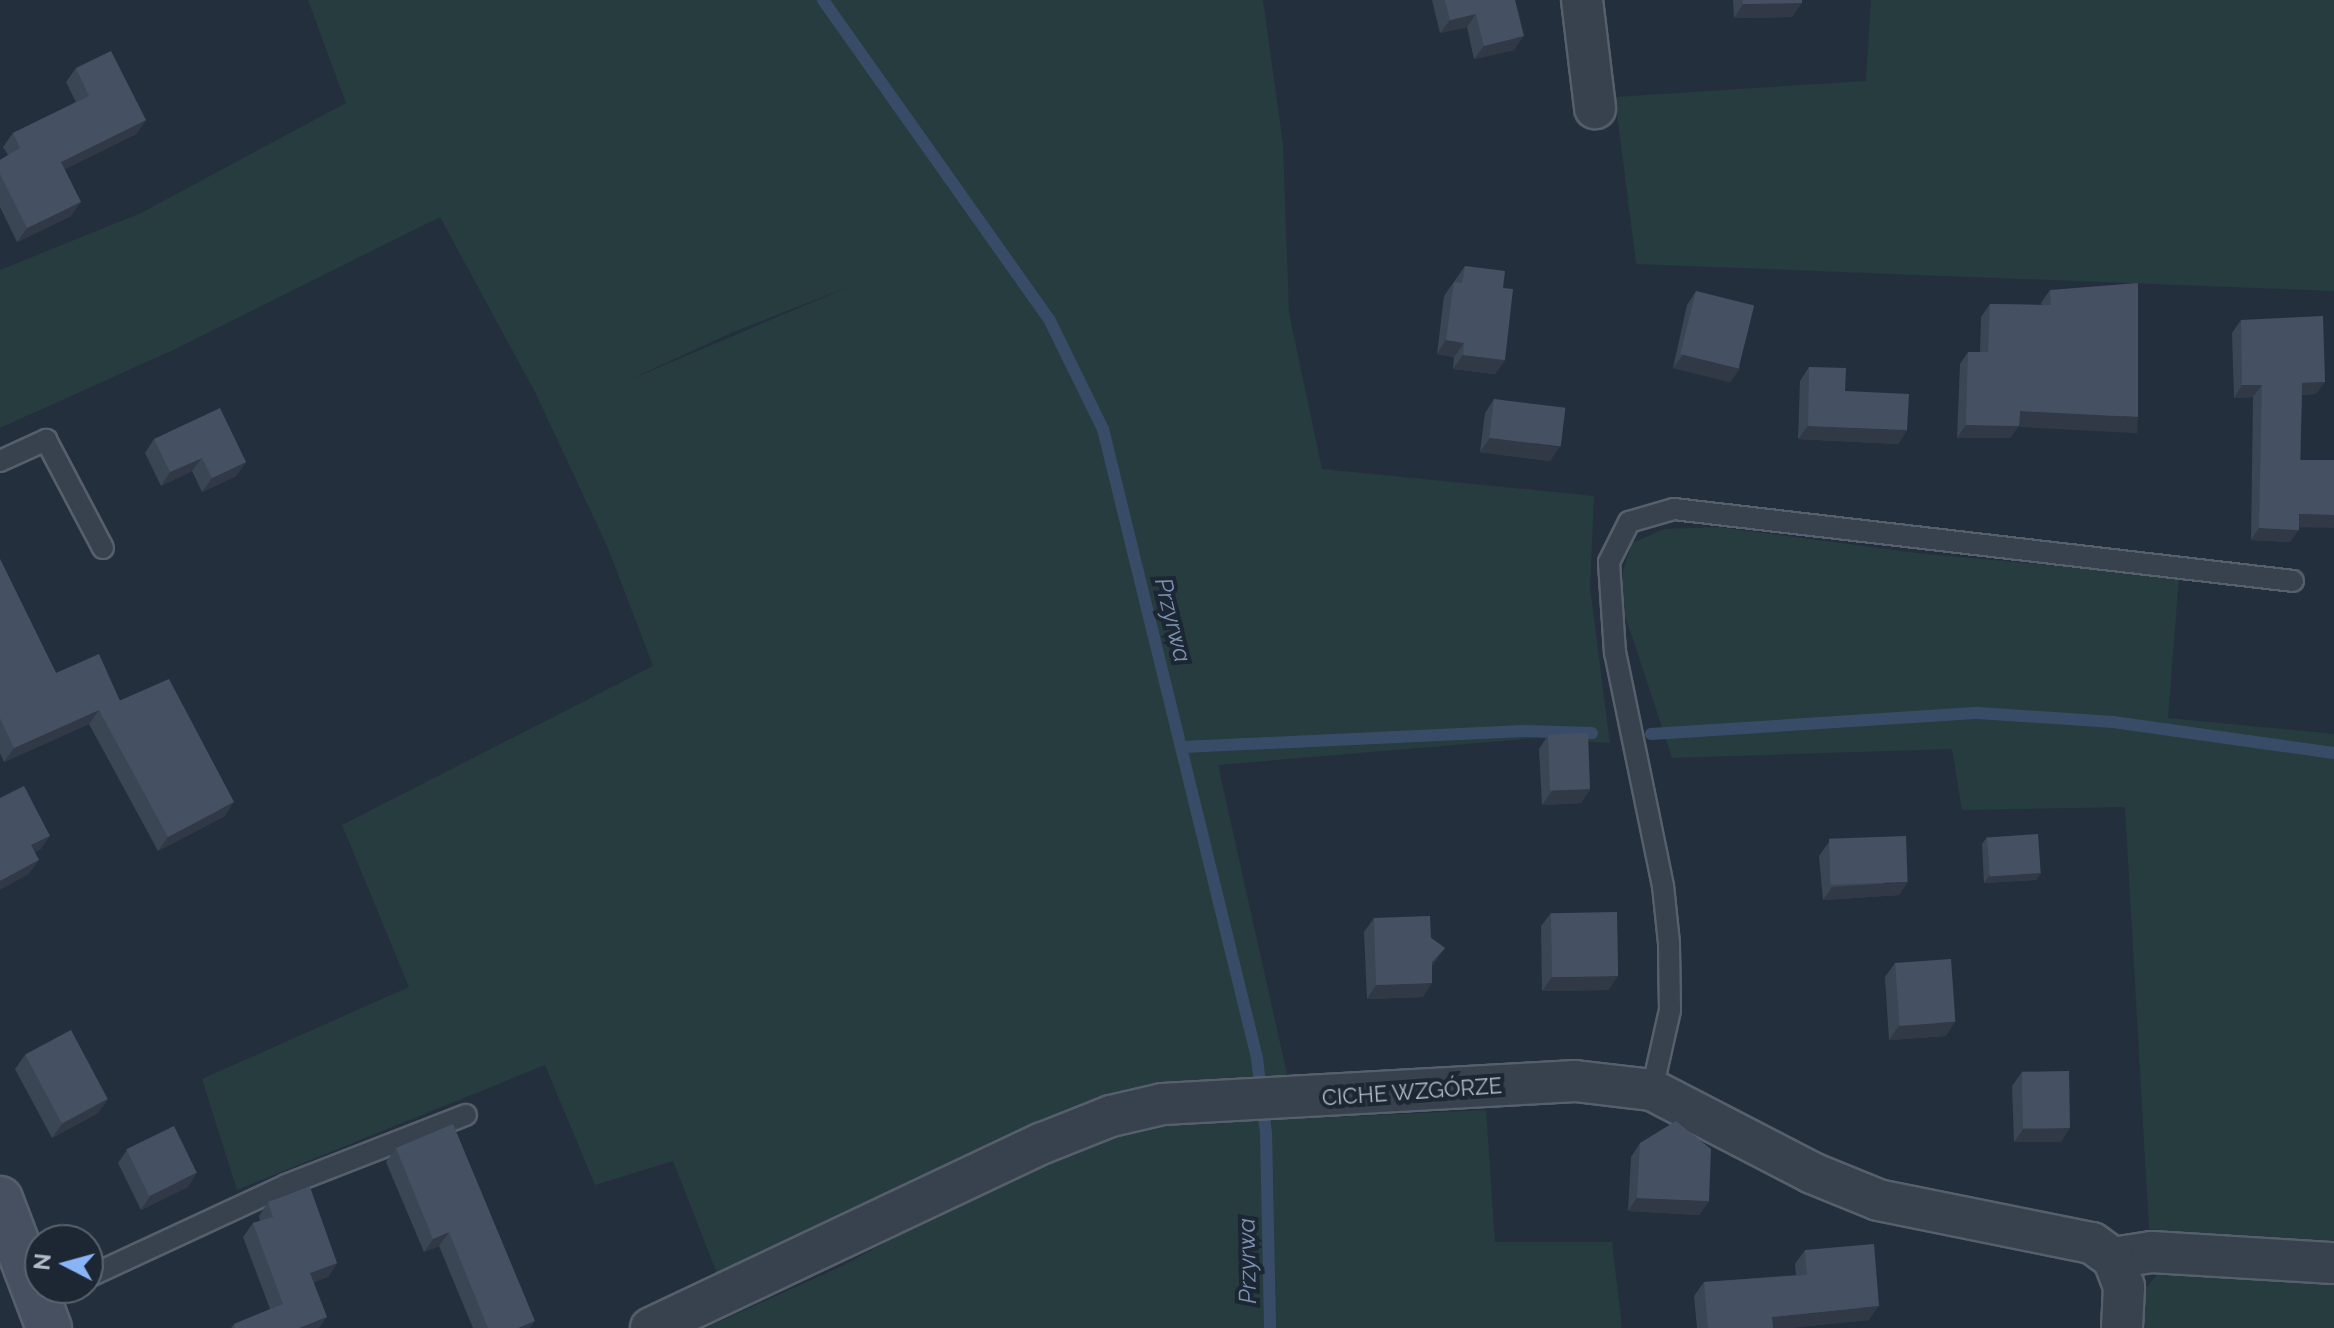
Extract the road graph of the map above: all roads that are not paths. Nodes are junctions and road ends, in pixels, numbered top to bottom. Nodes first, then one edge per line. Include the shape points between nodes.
1 (1582, 0) edge
2 (1595, 108) dead end
3 (0, 461) edge
4 (103, 548) dead end
5 (2293, 581) dead end
6 (1652, 1090) junction
7 (466, 1115) dead end
8 (0, 1199) edge
9 (2113, 1258) junction
10 (2334, 1263) edge
11 (104, 1270) edge
12 (51, 1305) edge
13 (651, 1328) edge
14 (2122, 1328) edge

1 - 2 street
3 - 4 lane via 46,440
5 - 6 lane via 1674,509 1629,522 1609,562 1615,653 1663,886 1669,943 1670,1010
6 - 9 street, CICHE WZGÓRZE via 1812,1173 1878,1200 2057,1233 2092,1243
6 - 13 street, CICHE WZGÓRZE via 1575,1081 1163,1104 1084,1127
7 - 11 lane via 286,1185
8 - 12 street
9 - 10 street via 2152,1252
9 - 14 street via 2124,1287

